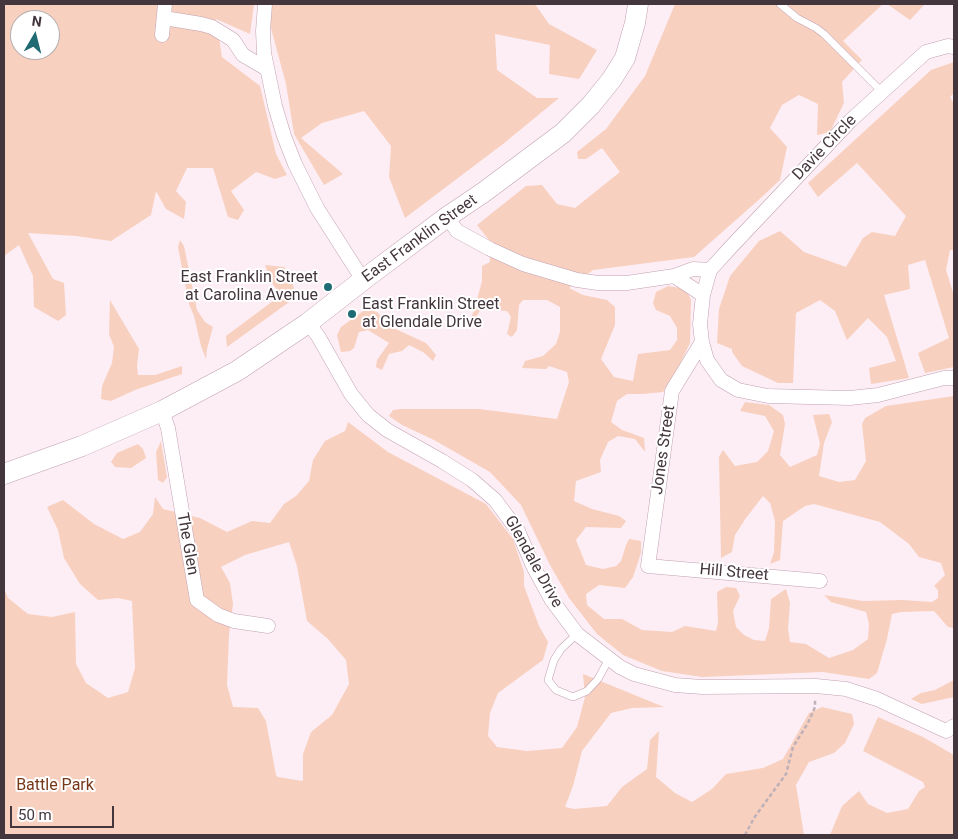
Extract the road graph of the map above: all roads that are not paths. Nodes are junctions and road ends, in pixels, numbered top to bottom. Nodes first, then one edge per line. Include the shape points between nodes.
1 (165, 4) edge
2 (265, 4) edge
3 (638, 4) edge
4 (780, 4) edge
5 (164, 18) junction
6 (162, 35) dead end
7 (954, 47) edge
8 (266, 69) junction
9 (882, 92) junction
10 (447, 217) junction
11 (710, 270) junction
12 (674, 276) junction
13 (363, 280) junction
14 (703, 295) junction
15 (308, 323) junction
16 (702, 342) junction
17 (954, 378) edge
18 (162, 411) junction
19 (4, 474) edge
20 (648, 566) joint
21 (820, 581) dead end
22 (268, 626) dead end
23 (577, 634) junction
24 (609, 659) junction
25 (952, 731) edge

1 - 5 street
2 - 8 street
3 - 10 main road, East Franklin Street via 625,58 591,105 563,132
4 - 9 lane via 816,28
5 - 6 street
5 - 8 street via 212,27 232,40 243,55
7 - 9 street, Davie Circle via 926,52
8 - 13 street via 295,164 316,208
9 - 11 street, Davie Circle
10 - 12 street via 457,231 490,249 556,275 627,283
10 - 13 main road, East Franklin Street
11 - 12 street via 693,269
11 - 14 street, Davie Circle
12 - 14 street
13 - 15 main road, East Franklin Street
14 - 16 street, Davie Circle
15 - 18 main road, East Franklin Street via 237,370
15 - 23 street, Glendale Drive via 351,394 372,418 472,480 496,500 518,532 551,599
16 - 17 street, Davie Circle via 707,360 721,380 738,390 768,396 850,398
16 - 20 street, Jones Street via 672,392
18 - 19 main road, East Franklin Street via 82,446
18 - 22 street, The Glen via 168,428 197,600 226,618
20 - 21 street, Hill Street
23 - 24 street, Glendale Drive
23 - 24 lane via 554,660 548,680 556,690 573,697 587,691
24 - 25 street, Glendale Drive via 634,674 675,685 840,688 877,699

